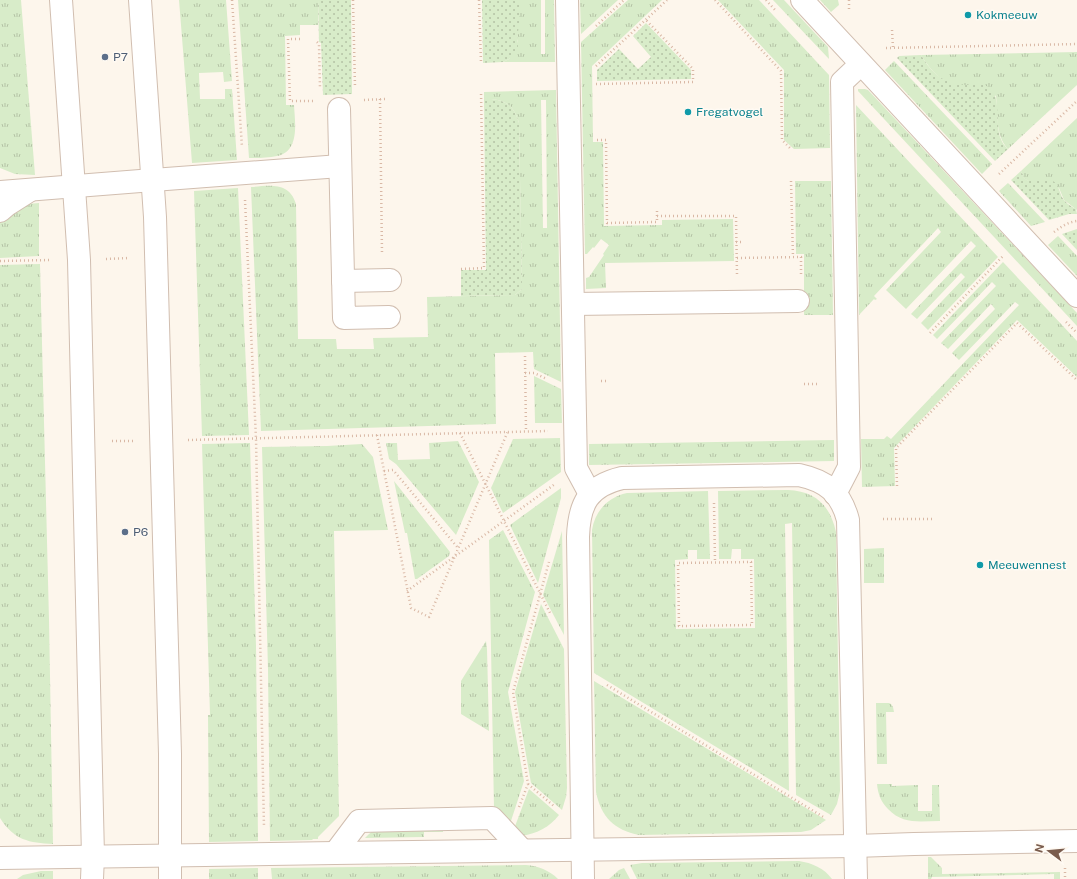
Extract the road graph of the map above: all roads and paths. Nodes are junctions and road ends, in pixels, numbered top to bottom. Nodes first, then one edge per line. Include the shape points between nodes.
1 (61, 0) edge
2 (140, 0) edge
3 (232, 0) edge
4 (353, 0) edge
5 (479, 0) edge
6 (567, 0) edge
7 (624, 0) edge
8 (667, 0) edge
9 (715, 0) edge
10 (802, 0) edge
11 (646, 20) junction
12 (892, 30) dead end
13 (568, 38) junction
14 (300, 39) dead end
15 (317, 42) dead end
16 (1077, 44) edge
17 (892, 48) junction
18 (480, 63) dead end
19 (861, 64) junction
20 (595, 69) dead end
21 (355, 92) dead end
22 (481, 92) dead end
23 (595, 92) dead end
24 (320, 93) dead end
25 (380, 99) dead end
26 (290, 101) dead end
27 (1077, 101) edge
28 (338, 109) dead end
29 (596, 140) dead end
30 (791, 149) dead end
31 (340, 166) junction
32 (244, 173) junction
33 (153, 180) junction
34 (791, 181) dead end
35 (74, 186) junction
36 (32, 189) junction
37 (0, 192) edge
38 (980, 192) junction
39 (656, 210) dead end
40 (0, 211) edge
41 (657, 216) junction
42 (736, 242) junction
43 (744, 242) dead end
44 (1004, 255) dead end
45 (793, 257) junction
46 (737, 258) junction
47 (460, 269) dead end
48 (801, 279) dead end
49 (387, 280) joint
50 (343, 281) junction
51 (1077, 296) edge
52 (798, 301) dead end
53 (737, 302) junction
54 (573, 304) junction
55 (389, 317) dead end
56 (930, 333) dead end
57 (525, 356) dead end
58 (1077, 380) edge
59 (804, 384) dead end
60 (820, 384) dead end
61 (575, 430) junction
62 (508, 431) junction
63 (526, 431) junction
64 (460, 433) junction
65 (377, 435) junction
66 (256, 439) junction
67 (576, 468) junction
68 (384, 471) junction
69 (713, 477) junction
70 (486, 484) junction
71 (897, 486) dead end
72 (590, 494) junction
73 (835, 494) junction
74 (935, 518) dead end
75 (883, 519) dead end
76 (504, 521) junction
77 (458, 548) junction
78 (551, 555) dead end
79 (455, 556) junction
80 (714, 562) junction
81 (407, 590) junction
82 (541, 594) junction
83 (551, 614) dead end
84 (580, 668) junction
85 (855, 841) junction
86 (1077, 841) edge
87 (515, 843) junction
88 (583, 849) junction
89 (335, 853) junction
90 (265, 854) junction
91 (170, 855) junction
92 (93, 856) junction
93 (0, 858) edge
94 (92, 879) edge
95 (170, 879) edge
96 (583, 879) edge
97 (856, 879) edge

1 - 35 street
2 - 33 street
3 - 32 path
4 - 21 path
5 - 18 path
6 - 13 street
7 - 13 path via 583,38
8 - 11 path
9 - 30 path via 781,71 782,140
10 - 19 street
11 - 20 path
11 - 23 path via 693,69 693,82 595,84
12 - 17 path
13 - 54 street via 562,76
14 - 26 path via 288,39
15 - 24 path
16 - 17 path
17 - 19 path via 878,48
19 - 38 street
19 - 73 street via 842,82 849,467
22 - 47 path via 484,268
25 - 49 path
27 - 38 path
28 - 31 street
29 - 41 path via 606,140 607,223 657,222
31 - 32 street
31 - 50 street
32 - 33 street
32 - 66 path
33 - 35 street
33 - 91 street via 170,754
34 - 45 path
35 - 36 street
35 - 92 street via 79,260
36 - 37 street
36 - 40 street
38 - 51 street
39 - 41 path
41 - 42 path via 736,216
42 - 43 path
42 - 46 path
44 - 56 path
45 - 46 path
45 - 48 path via 800,257
46 - 53 path
49 - 50 street
50 - 55 street via 344,318
52 - 53 street
53 - 54 street
54 - 61 street via 581,381
57 - 63 path
58 - 71 path via 1017,323 896,448
59 - 60 path
61 - 63 path
61 - 67 street
62 - 63 path
62 - 64 path
62 - 70 path
64 - 65 path
64 - 70 path
65 - 66 path
65 - 68 path
66 - 90 path
67 - 72 street
67 - 76 path
68 - 77 path via 394,471
68 - 81 path
69 - 72 street via 622,478 600,486
69 - 73 street via 799,475 822,482
69 - 80 path
70 - 76 path
70 - 77 path
72 - 84 street via 582,507 578,523
73 - 85 street via 845,509 849,532
74 - 75 path
76 - 79 path
76 - 82 path
77 - 79 path
78 - 82 path
79 - 81 path
79 - 81 path via 429,617 411,608
80 - 80 path via 678,563 679,626 752,625 751,562
82 - 83 path
82 - 87 path via 513,692 528,784
84 - 85 path
84 - 88 street
85 - 86 street via 914,851
85 - 88 street
85 - 97 street
87 - 88 street
87 - 89 street
87 - 89 street via 492,818 359,821
88 - 96 street
89 - 90 street
90 - 91 street
91 - 92 street
91 - 95 street
92 - 93 street
92 - 94 street

